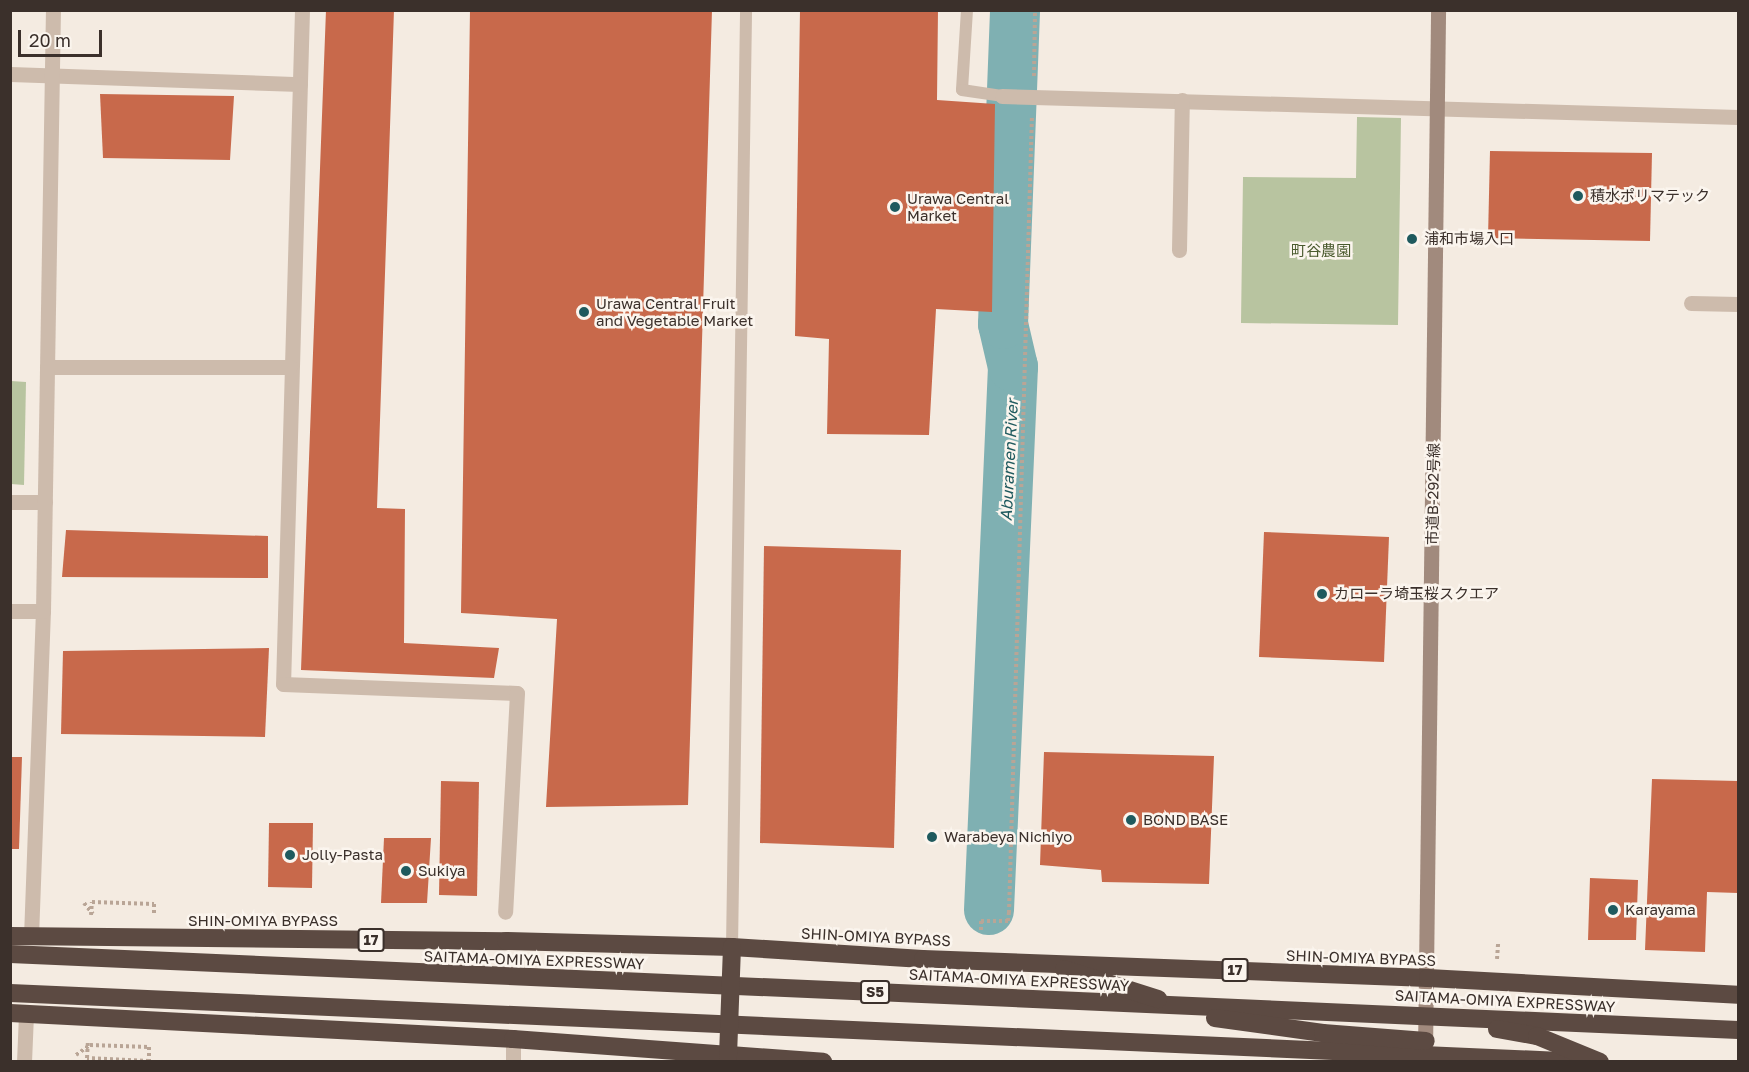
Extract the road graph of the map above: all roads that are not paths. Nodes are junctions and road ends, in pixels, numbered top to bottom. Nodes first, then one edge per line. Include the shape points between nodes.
1 (53, 10) edge
2 (302, 10) edge
3 (747, 10) edge
4 (967, 10) edge
5 (1438, 10) edge
6 (10, 74) edge
7 (52, 75) junction
8 (300, 84) junction
9 (1002, 96) joint
10 (1182, 100) junction
11 (1437, 108) junction
12 (1738, 117) edge
13 (1179, 250) dead end
14 (1691, 303) dead end
15 (1738, 304) edge
16 (47, 367) junction
17 (290, 367) junction
18 (10, 502) edge
19 (45, 502) junction
20 (10, 611) edge
21 (43, 611) junction
22 (505, 912) dead end
23 (10, 936) edge
24 (31, 937) junction
25 (732, 947) junction
26 (10, 954) edge
27 (1039, 961) junction
28 (1428, 978) junction
29 (10, 993) edge
30 (1738, 995) edge
31 (18, 1013) edge
32 (1738, 1030) edge
33 (1426, 1032) junction
34 (513, 1039) junction
35 (728, 1056) junction
36 (24, 1062) edge
37 (513, 1062) edge
38 (823, 1062) edge
39 (1425, 1062) edge
40 (1581, 1062) edge
41 (1600, 1062) edge

1 - 7 street
2 - 8 street
3 - 25 lane
4 - 9 lane via 962,90
5 - 11 street, 市道B-292号線
6 - 7 street
7 - 8 street
7 - 16 street
8 - 17 street
9 - 10 street
10 - 11 street
10 - 13 street
11 - 12 street
11 - 28 street, 市道B-292号線
14 - 15 street
16 - 17 street
16 - 19 street
17 - 22 street via 283,684 517,693
18 - 19 street
19 - 21 street
20 - 21 street
21 - 24 street
23 - 24 highway, SHIN-OMIYA BYPASS / 17
24 - 25 highway, SHIN-OMIYA BYPASS / 17 via 506,940
25 - 27 highway, SHIN-OMIYA BYPASS / 17
25 - 35 highway
26 - 32 highway, SAITAMA-OMIYA EXPRESSWAY / S5
27 - 28 highway, SHIN-OMIYA BYPASS / 17
27 - 33 highway via 1217,1019 1323,1033
28 - 30 highway, SHIN-OMIYA BYPASS / 17
28 - 33 street, 市道B-292号線
29 - 40 highway
31 - 34 highway
31 - 36 street
33 - 39 street, 市道B-292号線
33 - 41 highway via 1527,1034
34 - 35 highway
34 - 37 street
35 - 38 highway

